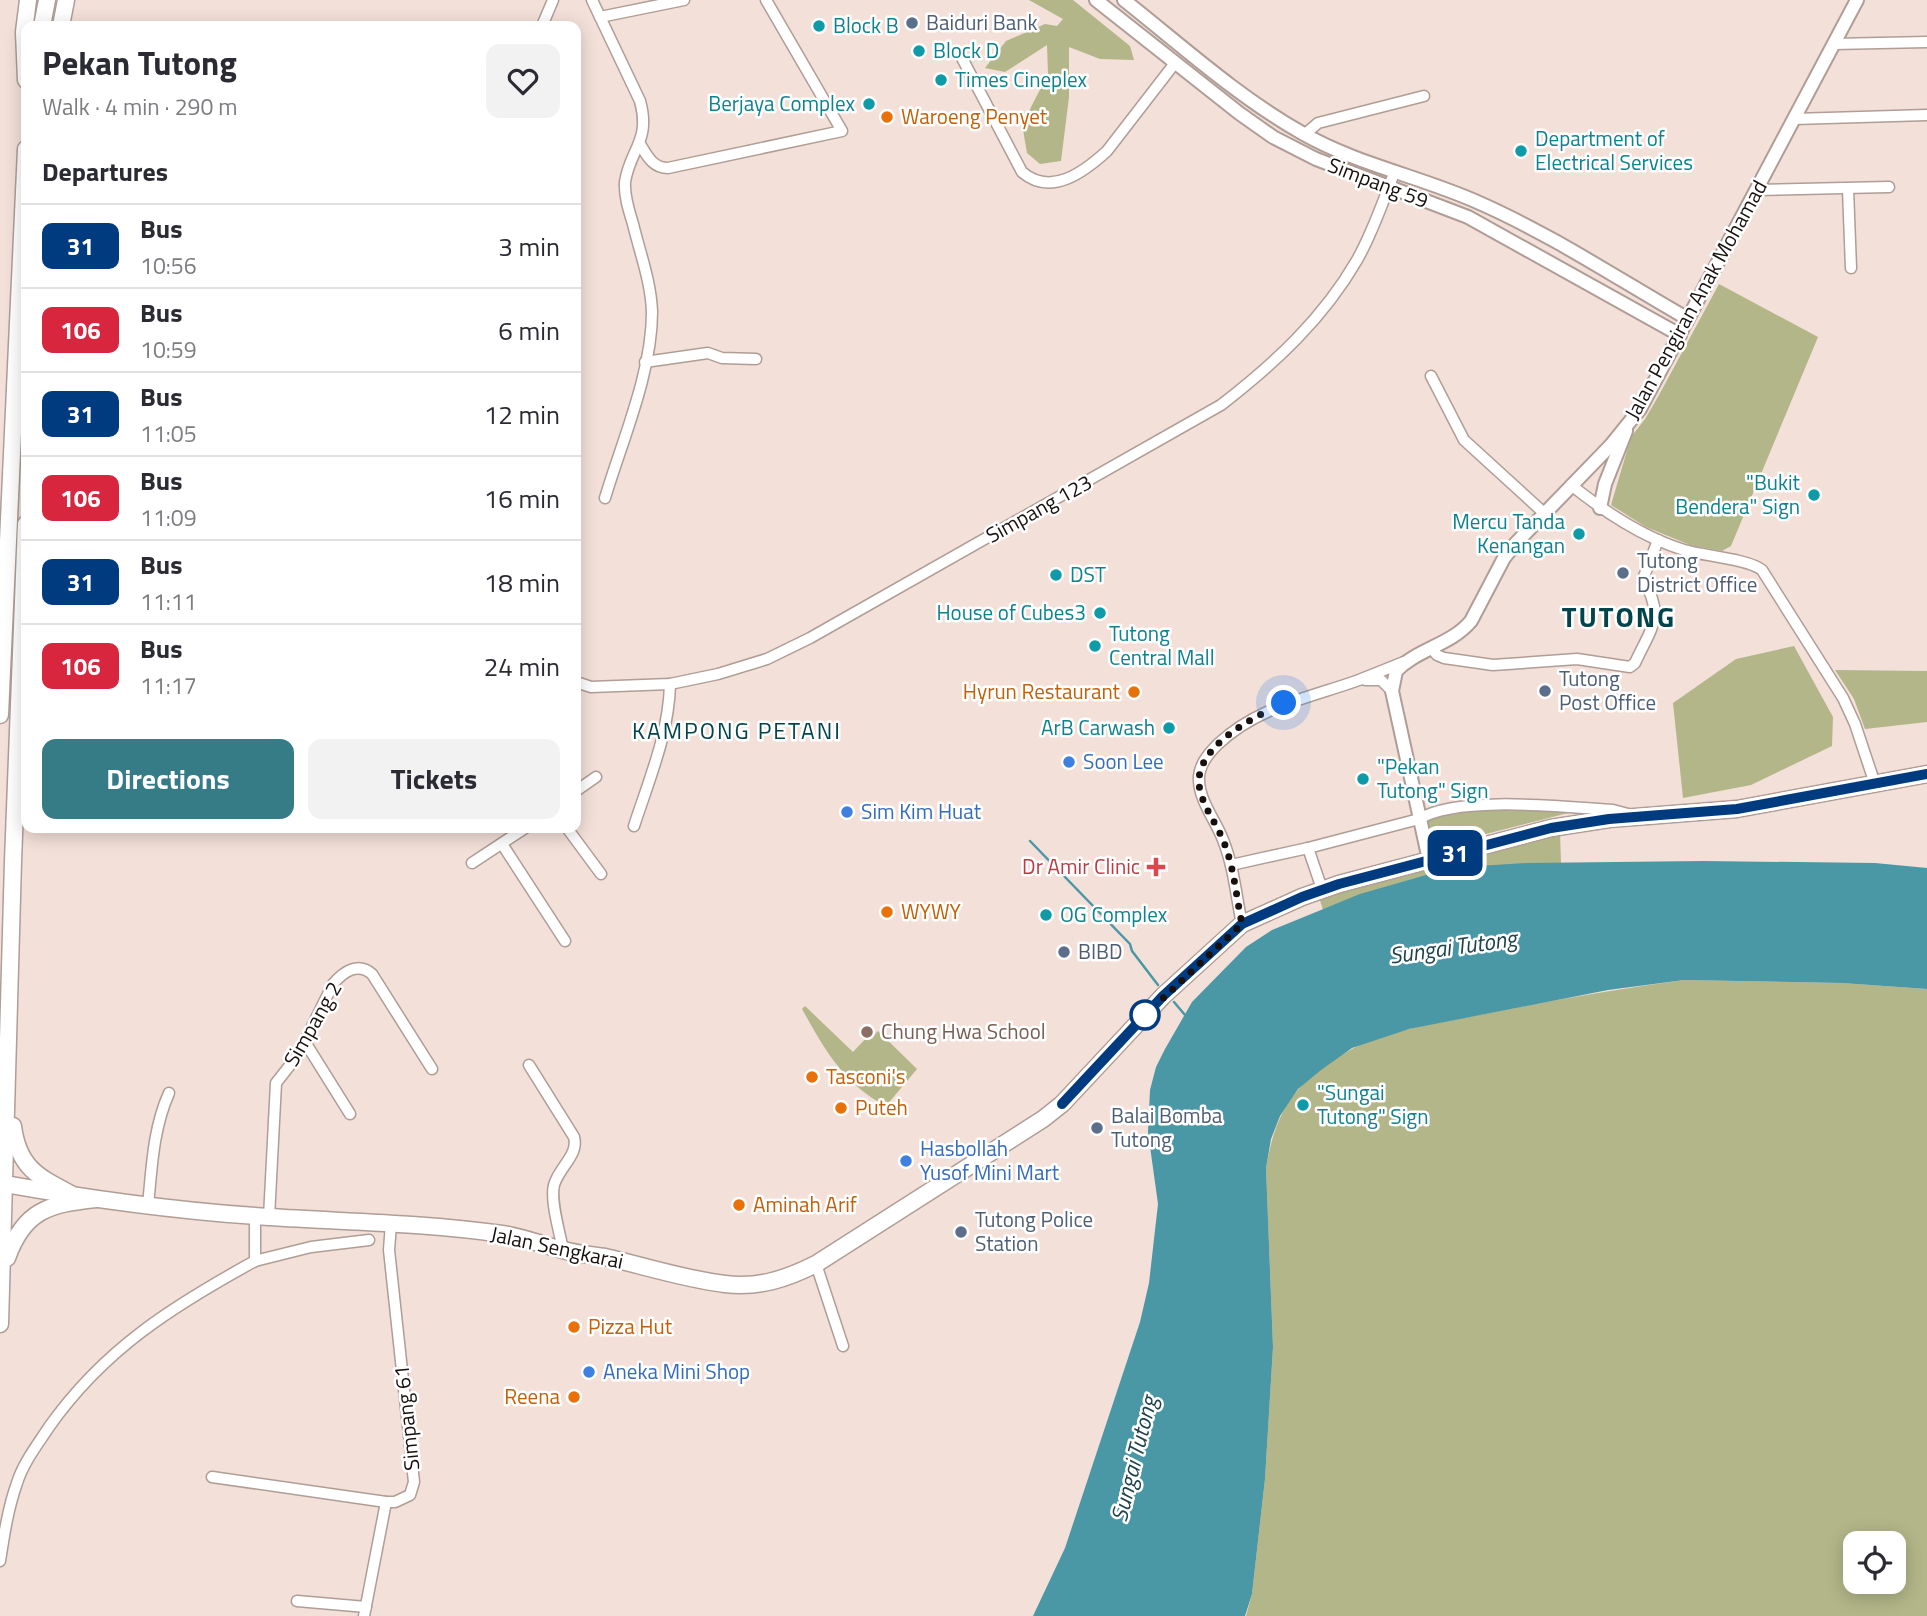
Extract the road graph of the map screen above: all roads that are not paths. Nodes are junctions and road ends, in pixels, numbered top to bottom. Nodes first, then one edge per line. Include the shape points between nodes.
1 (29, 0) edge
2 (47, 0) edge
3 (66, 0) edge
4 (553, 0) edge
5 (592, 0) edge
6 (684, 0) edge
7 (766, 0) edge
8 (1096, 0) edge
9 (1124, 0) edge
10 (1857, 0) edge
11 (600, 17) junction
12 (26, 21) edge
13 (43, 21) edge
14 (62, 21) edge
15 (544, 21) edge
16 (1927, 42) edge
17 (1833, 44) junction
18 (962, 58) dead end
19 (1175, 63) junction
20 (1424, 96) dead end
21 (1927, 115) edge
22 (1794, 119) junction
23 (1304, 135) junction
24 (640, 144) junction
25 (1395, 171) junction
26 (1389, 187) junction
27 (1889, 187) dead end
28 (1848, 189) junction
29 (1757, 190) junction
30 (21, 258) edge
31 (1851, 268) dead end
32 (1688, 319) junction
33 (1680, 335) junction
34 (756, 359) dead end
35 (645, 362) junction
36 (1431, 376) dead end
37 (1629, 424) junction
38 (1571, 485) junction
39 (605, 498) dead end
40 (1600, 508) junction
41 (1544, 513) junction
42 (1658, 540) junction
43 (1431, 648) junction
44 (21, 654) edge
45 (1412, 659) junction
46 (1357, 680) junction
47 (581, 684) edge
48 (670, 684) junction
49 (1392, 691) junction
50 (0, 715) edge
51 (1927, 774) edge
52 (596, 777) dead end
53 (1875, 785) junction
54 (581, 788) edge
55 (1638, 816) junction
56 (1419, 819) junction
57 (634, 826) dead end
58 (518, 833) edge
59 (572, 833) edge
60 (502, 844) junction
61 (1308, 848) junction
62 (1429, 860) junction
63 (472, 863) dead end
64 (1231, 865) junction
65 (601, 874) dead end
66 (1322, 890) junction
67 (1242, 924) junction
68 (565, 941) dead end
69 (305, 1042) junction
70 (529, 1065) dead end
71 (432, 1069) dead end
72 (8, 1089) junction
73 (169, 1093) dead end
74 (350, 1114) dead end
75 (2, 1184) edge
76 (71, 1195) junction
77 (96, 1199) junction
78 (148, 1205) junction
79 (262, 1216) junction
80 (391, 1224) junction
81 (369, 1240) dead end
82 (564, 1250) junction
83 (255, 1261) junction
84 (816, 1264) junction
85 (2, 1273) junction
86 (0, 1324) edge
87 (843, 1346) dead end
88 (212, 1477) dead end
89 (386, 1502) junction
90 (0, 1561) edge
91 (297, 1601) dead end
92 (365, 1611) edge

1 - 12 main road
2 - 13 main road
3 - 14 main road
4 - 15 street
5 - 11 street
6 - 11 street
7 - 24 street via 842,131 668,168 654,164
8 - 19 street, Simpang 59
9 - 23 street, Simpang 59 via 1250,99
10 - 17 street, Jalan Pengiran Anak Mohamad
11 - 24 street via 640,101
16 - 17 street
17 - 22 street, Jalan Pengiran Anak Mohamad
18 - 19 street via 1022,173 1043,184 1069,177 1107,151
19 - 26 street, Simpang 59 via 1273,137
20 - 23 street via 1318,122
21 - 22 street
22 - 29 street, Jalan Pengiran Anak Mohamad
23 - 25 street, Simpang 59
24 - 35 street via 625,183 649,285 652,313
25 - 26 street, Simpang 123
25 - 32 street, Simpang 59 via 1520,223
26 - 33 street, Simpang 59 via 1468,218
26 - 48 street, Simpang 123 via 1357,260 1325,307 1277,360 1221,405 810,638 766,659
27 - 28 street
28 - 29 street
28 - 31 street
29 - 32 street, Jalan Pengiran Anak Mohamad
30 - 50 main road
32 - 33 street, Jalan Pengiran Anak Mohamad
33 - 37 street, Jalan Pengiran Anak Mohamad
34 - 35 street via 708,353
35 - 39 street
36 - 41 street via 1464,440
37 - 38 street, Jalan Pengiran Anak Mohamad
37 - 40 street
38 - 40 street
38 - 41 street, Jalan Pengiran Anak Mohamad
40 - 42 street
41 - 43 street, Jalan Pengiran Anak Mohamad via 1504,558 1471,621
42 - 43 street via 1643,579 1657,608 1656,619 1630,667 1577,659 1493,664 1444,658
42 - 53 street via 1762,570 1843,698
43 - 45 street, Jalan Pengiran Anak Mohamad
44 - 72 main road
45 - 46 street
45 - 49 street via 1396,671
46 - 49 street via 1381,680
46 - 64 street via 1268,710 1222,741 1204,761 1200,790
47 - 48 street, Simpang 123
48 - 57 street via 664,734
49 - 56 street
51 - 53 main road, Jalan Sengkarai
52 - 54 street
53 - 55 main road, Jalan Sengkarai via 1737,809
55 - 56 street via 1613,810 1483,804 1431,812
55 - 62 main road, Jalan Sengkarai via 1551,828
56 - 61 street
56 - 62 street
58 - 60 street
59 - 65 street
60 - 63 street
60 - 68 street
61 - 64 street
61 - 66 street
62 - 66 main road, Jalan Sengkarai
64 - 67 street
66 - 67 main road, Jalan Sengkarai
67 - 84 main road, Jalan Sengkarai via 1163,996 1062,1104
69 - 71 street, Simpang 2 via 333,984 340,975 360,968 372,974
69 - 74 street
69 - 79 street, Simpang 2 via 276,1083
70 - 82 street via 576,1144 554,1186
72 - 75 main road
72 - 76 main road via 14,1137 24,1161 42,1179
73 - 78 street via 156,1131
75 - 76 main road, Jalan Sengkarai
75 - 85 main road
76 - 77 main road, Jalan Sengkarai
77 - 78 main road, Jalan Sengkarai
77 - 85 main road via 39,1212 21,1227
78 - 79 main road, Jalan Sengkarai
79 - 80 main road, Jalan Sengkarai
79 - 83 street, Simpang 2
80 - 82 main road, Jalan Sengkarai via 504,1234
80 - 89 street, Simpang 61 via 389,1250 414,1482 411,1495
81 - 83 street via 311,1247
82 - 84 main road, Jalan Sengkarai via 724,1284 770,1283
83 - 90 street via 150,1324 99,1368 63,1408 18,1479
84 - 87 street
85 - 86 main road
88 - 89 street
89 - 92 street
91 - 92 street

